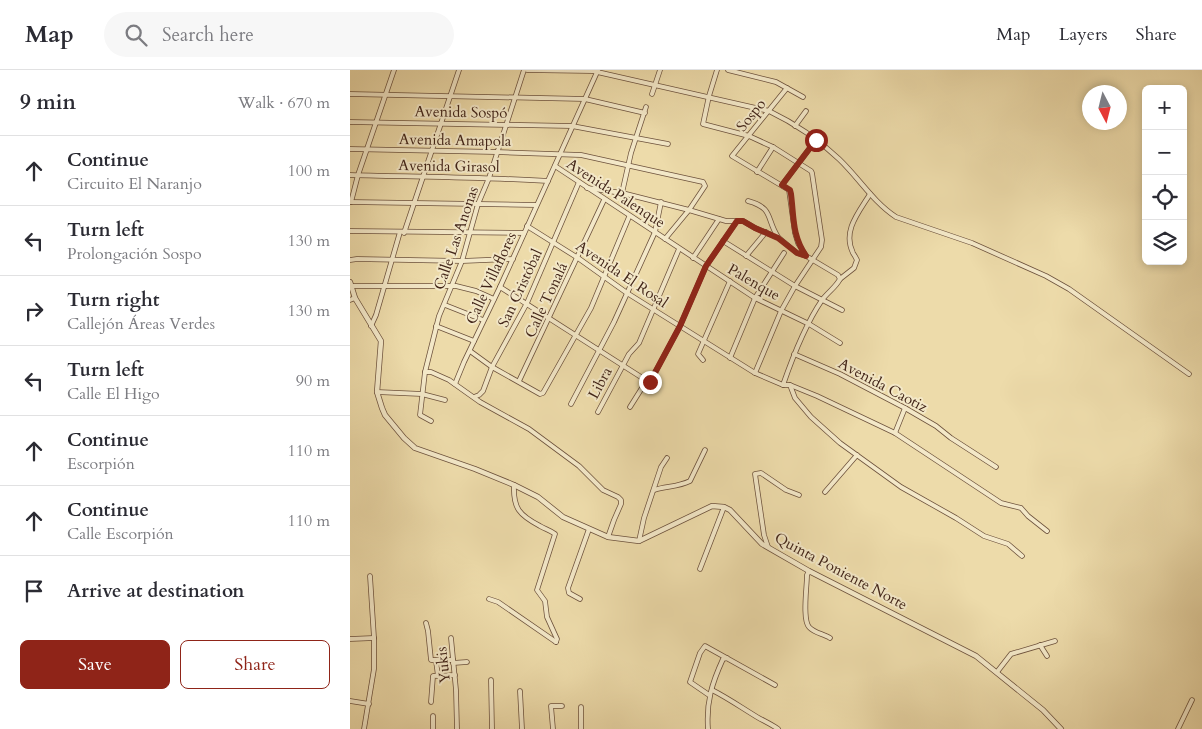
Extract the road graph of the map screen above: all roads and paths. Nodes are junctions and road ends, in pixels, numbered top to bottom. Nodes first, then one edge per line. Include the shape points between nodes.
1 (394, 70) edge
2 (459, 70) edge
3 (525, 70) edge
4 (660, 70) edge
5 (718, 70) edge
6 (728, 70) edge
7 (597, 71) edge
8 (655, 85) junction
9 (787, 88) junction
10 (350, 94) edge
11 (652, 94) dead end
12 (386, 96) junction
13 (450, 96) junction
14 (709, 96) junction
15 (803, 97) dead end
16 (514, 98) junction
17 (585, 99) junction
18 (646, 107) dead end
19 (769, 111) junction
20 (806, 111) dead end
21 (645, 112) junction
22 (350, 122) edge
23 (377, 122) junction
24 (440, 123) junction
25 (506, 124) junction
26 (572, 126) junction
27 (795, 126) junction
28 (749, 136) junction
29 (637, 138) junction
30 (816, 140) junction
31 (668, 144) dead end
32 (773, 147) junction
33 (350, 149) edge
34 (367, 149) junction
35 (432, 150) junction
36 (496, 152) junction
37 (560, 154) junction
38 (798, 162) junction
39 (554, 166) junction
40 (629, 166) junction
41 (757, 172) junction
42 (350, 175) edge
43 (358, 175) junction
44 (423, 178) junction
45 (489, 178) junction
46 (548, 181) junction
47 (579, 182) junction
48 (782, 185) junction
49 (587, 188) junction
50 (622, 193) junction
51 (870, 194) junction
52 (604, 200) junction
53 (350, 202) edge
54 (661, 202) junction
55 (748, 202) dead end
56 (414, 203) junction
57 (478, 204) junction
58 (536, 206) junction
59 (689, 210) junction
60 (629, 217) junction
61 (719, 219) junction
62 (737, 221) junction
63 (527, 226) junction
64 (772, 228) junction
65 (350, 231) edge
66 (402, 232) junction
67 (471, 232) junction
68 (655, 232) junction
69 (766, 232) junction
70 (524, 233) junction
71 (778, 238) junction
72 (665, 239) junction
73 (723, 241) junction
74 (553, 243) junction
75 (679, 249) junction
76 (784, 253) dead end
77 (746, 256) junction
78 (806, 256) junction
79 (578, 258) junction
80 (693, 258) junction
81 (393, 259) junction
82 (513, 259) junction
83 (812, 259) junction
84 (350, 260) edge
85 (462, 261) junction
86 (706, 266) junction
87 (772, 272) junction
88 (604, 277) junction
89 (839, 277) junction
90 (350, 282) edge
91 (730, 282) junction
92 (351, 286) edge
93 (795, 286) junction
94 (383, 287) junction
95 (452, 287) junction
96 (500, 287) junction
97 (627, 293) junction
98 (755, 298) junction
99 (352, 299) edge
100 (494, 299) junction
101 (823, 300) junction
102 (527, 303) junction
103 (444, 304) junction
104 (653, 309) junction
105 (842, 310) dead end
106 (781, 311) junction
107 (550, 319) junction
108 (484, 320) junction
109 (809, 324) junction
110 (371, 326) junction
111 (436, 326) junction
112 (680, 326) junction
113 (575, 335) junction
114 (474, 341) junction
115 (704, 341) junction
116 (840, 343) dead end
117 (599, 350) junction
118 (470, 351) junction
119 (794, 354) junction
120 (730, 358) junction
121 (703, 360) dead end
122 (623, 364) junction
123 (492, 367) junction
124 (425, 372) junction
125 (755, 373) junction
126 (1189, 374) dead end
127 (648, 381) junction
128 (519, 382) junction
129 (455, 384) junction
130 (783, 385) junction
131 (790, 385) junction
132 (655, 386) dead end
133 (377, 392) junction
134 (422, 394) junction
135 (474, 397) junction
136 (445, 400) dead end
137 (571, 404) dead end
138 (630, 408) dead end
139 (905, 408) junction
140 (598, 412) dead end
141 (431, 421) dead end
142 (894, 433) junction
143 (705, 450) dead end
144 (857, 455) junction
145 (667, 458) dead end
146 (996, 467) dead end
147 (514, 484) junction
148 (654, 490) junction
149 (825, 492) dead end
150 (799, 495) dead end
151 (724, 506) junction
152 (589, 529) junction
153 (1047, 531) dead end
154 (608, 537) junction
155 (639, 541) junction
156 (768, 547) junction
157 (1022, 556) dead end
158 (700, 569) dead end
159 (809, 571) junction
160 (370, 576) dead end
161 (489, 599) dead end
162 (580, 599) dead end
163 (426, 622) dead end
164 (374, 638) junction
165 (451, 638) dead end
166 (830, 638) dead end
167 (350, 640) edge
168 (1055, 641) dead end
169 (1040, 645) junction
170 (1047, 656) dead end
171 (726, 658) junction
172 (436, 661) junction
173 (453, 662) junction
174 (467, 662) dead end
175 (997, 672) junction
176 (455, 675) junction
177 (435, 676) junction
178 (491, 680) dead end
179 (775, 685) dead end
180 (712, 690) junction
181 (520, 691) dead end
182 (709, 695) junction
183 (1192, 700) dead end
184 (350, 701) edge
185 (430, 702) dead end
186 (369, 704) junction
187 (562, 706) dead end
188 (581, 707) dead end
189 (433, 716) dead end
190 (364, 729) edge
191 (433, 729) edge
192 (457, 729) edge
193 (492, 729) edge
194 (522, 729) edge
195 (553, 729) edge
196 (581, 729) edge
197 (708, 729) edge
198 (778, 729) edge
199 (1061, 729) edge
200 (1178, 729) edge

1 - 12 street
2 - 13 street
3 - 7 street
3 - 16 street, Calle Las Anonas
4 - 8 street
5 - 14 street
6 - 9 street via 776,82
7 - 8 street
7 - 17 street, Calle Villaflores
8 - 11 street
8 - 14 street
9 - 15 street
9 - 19 street, Sospo
10 - 12 street
12 - 13 street
12 - 23 street
13 - 16 street
13 - 24 street
14 - 19 street
14 - 28 street via 703,124
16 - 17 street
16 - 25 street, Calle Las Anonas
17 - 21 street
17 - 26 street, Calle Villaflores
18 - 21 street
19 - 27 street
19 - 28 street, Sospo
20 - 27 street
21 - 29 street
22 - 23 street, Avenida Sospó
23 - 24 street, Avenida Sospó
23 - 34 street
24 - 25 street, Avenida Sospó
24 - 35 street
25 - 26 street, Avenida Sospó
25 - 36 street, Calle Las Anonas
26 - 29 street, Avenida Sospó
26 - 37 street, Calle Villaflores
27 - 30 street
28 - 32 street
28 - 41 street, Sospo via 732,156
29 - 31 street, Avenida Sospó
29 - 40 street
30 - 38 street
30 - 51 street via 840,160
32 - 38 street
32 - 41 street
33 - 34 street, Avenida Amapola
34 - 35 street, Avenida Amapola
34 - 43 street
35 - 36 street, Avenida Amapola
35 - 44 street
36 - 37 street, Avenida Amapola
36 - 45 street, Calle Las Anonas
37 - 39 street, Calle Villaflores
37 - 40 street, Avenida Amapola via 581,155
38 - 48 street
38 - 83 street via 812,173 822,240
39 - 46 street, Calle Villaflores
39 - 47 street, Avenida Palenque
40 - 50 street
40 - 59 street, Avenida Amapola via 703,182 704,186
41 - 48 street
42 - 43 street, Avenida Girasol
43 - 44 street, Avenida Girasol
43 - 53 street
44 - 45 street, Avenida Girasol
44 - 56 street
45 - 46 street, Avenida Girasol
45 - 57 street, Calle Las Anonas
46 - 58 street, Calle Villaflores
47 - 49 street, Avenida Palenque
47 - 74 street, San Cristóbal
48 - 78 street via 790,190 795,233
49 - 50 street
49 - 52 street, Avenida Palenque
50 - 54 street
51 - 89 street via 850,226 853,253 857,260 854,268
51 - 126 street via 896,217 972,243 1046,276
52 - 60 street, Avenida Palenque
52 - 79 street, Calle Tonalá
53 - 56 street
54 - 59 street
54 - 68 street
55 - 64 street via 759,204 766,211
56 - 57 street
56 - 66 street
57 - 58 street
57 - 67 street, Calle Las Anonas
58 - 63 street, Calle Villaflores
59 - 61 street
59 - 72 street
60 - 68 street, Avenida Palenque
60 - 88 street
61 - 62 street
61 - 80 street
62 - 69 street
62 - 73 street
63 - 70 street, Calle Villaflores
63 - 74 street, Avenida El Rosal
64 - 69 street
64 - 71 street
65 - 66 street
66 - 67 street
66 - 81 street
67 - 70 street
67 - 85 street, Calle Las Anonas
68 - 72 street, Avenida Palenque
68 - 97 street
69 - 71 street
69 - 77 street
70 - 82 street, Calle Villaflores
71 - 78 street
72 - 75 street, Palenque
73 - 77 street
73 - 86 street
74 - 79 street, Avenida El Rosal
74 - 102 street, San Cristóbal
75 - 80 street, Palenque
75 - 104 street
76 - 87 street
77 - 87 street
78 - 83 street
79 - 88 street, Avenida El Rosal
79 - 107 street, Calle Tonalá
80 - 86 street, Palenque
81 - 84 street
81 - 85 street
81 - 94 street
82 - 85 street
82 - 96 street, Calle Villaflores
83 - 89 street
83 - 93 street
85 - 95 street, Calle Las Anonas
86 - 91 street, Palenque
86 - 112 street
87 - 93 street
87 - 98 street
88 - 97 street, Avenida El Rosal
88 - 113 street
89 - 101 street
90 - 92 street
91 - 98 street, Palenque
91 - 115 street
92 - 94 street
92 - 99 street
93 - 101 street
93 - 106 street
94 - 95 street
94 - 110 street
95 - 100 street via 467,288
95 - 103 street, Calle Las Anonas
96 - 100 street, Calle Villaflores
96 - 102 street
97 - 104 street, Avenida El Rosal
97 - 117 street
98 - 106 street, Palenque
98 - 120 street
99 - 110 street
100 - 108 street, Calle Villaflores
101 - 105 street
101 - 109 street
102 - 107 street
102 - 123 street, San Cristóbal
103 - 108 street
103 - 111 street, Calle Las Anonas
104 - 112 street, Avenida El Rosal
104 - 122 street, Libra via 639,343
106 - 109 street, Palenque
106 - 125 street
107 - 113 street
107 - 128 street, Calle Tonalá
108 - 114 street, Calle Villaflores
109 - 116 street, Palenque
109 - 119 street
110 - 133 street via 381,342
111 - 114 street
111 - 124 street, Calle Las Anonas
112 - 115 street, Avenida El Rosal
112 - 127 street
113 - 117 street
113 - 128 street via 542,394
114 - 118 street, Calle Villaflores
115 - 120 street, Avenida El Rosal
115 - 121 street via 698,356
117 - 122 street
117 - 137 street
118 - 123 street
118 - 129 street, Calle Villaflores
119 - 130 street
119 - 139 street, Avenida Caotiz
120 - 125 street, Avenida El Rosal
122 - 127 street
122 - 140 street, Libra
123 - 128 street
123 - 135 street, San Cristóbal via 482,392
124 - 129 street
124 - 134 street, Calle Las Anonas
125 - 130 street, Avenida El Rosal
127 - 132 street
127 - 138 street
129 - 135 street
130 - 131 street
131 - 142 street
131 - 144 street via 795,398 811,417
133 - 134 street
133 - 147 street via 385,415 415,448
134 - 136 street
134 - 141 street, Calle Las Anonas via 420,416
135 - 154 street via 529,430 579,466 603,490 621,500
139 - 142 street
139 - 146 street, Avenida Caotiz
142 - 153 street via 1001,503 1021,508
143 - 148 street via 690,481 677,487
144 - 149 street
144 - 157 street via 901,487 984,536 1008,544
145 - 148 street via 660,467
147 - 152 street via 538,496 563,517
147 - 161 street via 514,503 520,512 555,534 537,590 545,601 556,641
148 - 155 street
150 - 156 street via 761,473 755,474
151 - 155 street via 712,506
151 - 156 street, Quinta Poniente Norte
151 - 158 street
152 - 154 street
152 - 162 street via 568,588
154 - 155 street
156 - 159 street, Quinta Poniente Norte
159 - 166 street via 806,622 812,630
159 - 175 street, Quinta Poniente Norte via 976,656
160 - 164 street
163 - 172 street via 430,658
164 - 167 street
164 - 186 street
165 - 173 street, Yukis
168 - 169 street
169 - 170 street
169 - 175 street via 1008,656
171 - 179 street
171 - 180 street via 721,663
171 - 182 street via 705,646 700,653 690,682
172 - 173 street
172 - 177 street
173 - 174 street
173 - 176 street, Yukis
175 - 199 street, Quinta Poniente Norte
176 - 177 street
176 - 192 street, Yukis
177 - 185 street
178 - 193 street
180 - 182 street
180 - 198 street
181 - 194 street
182 - 197 street
183 - 200 street
184 - 186 street
186 - 190 street
187 - 195 street via 551,706
188 - 196 street
189 - 191 street

